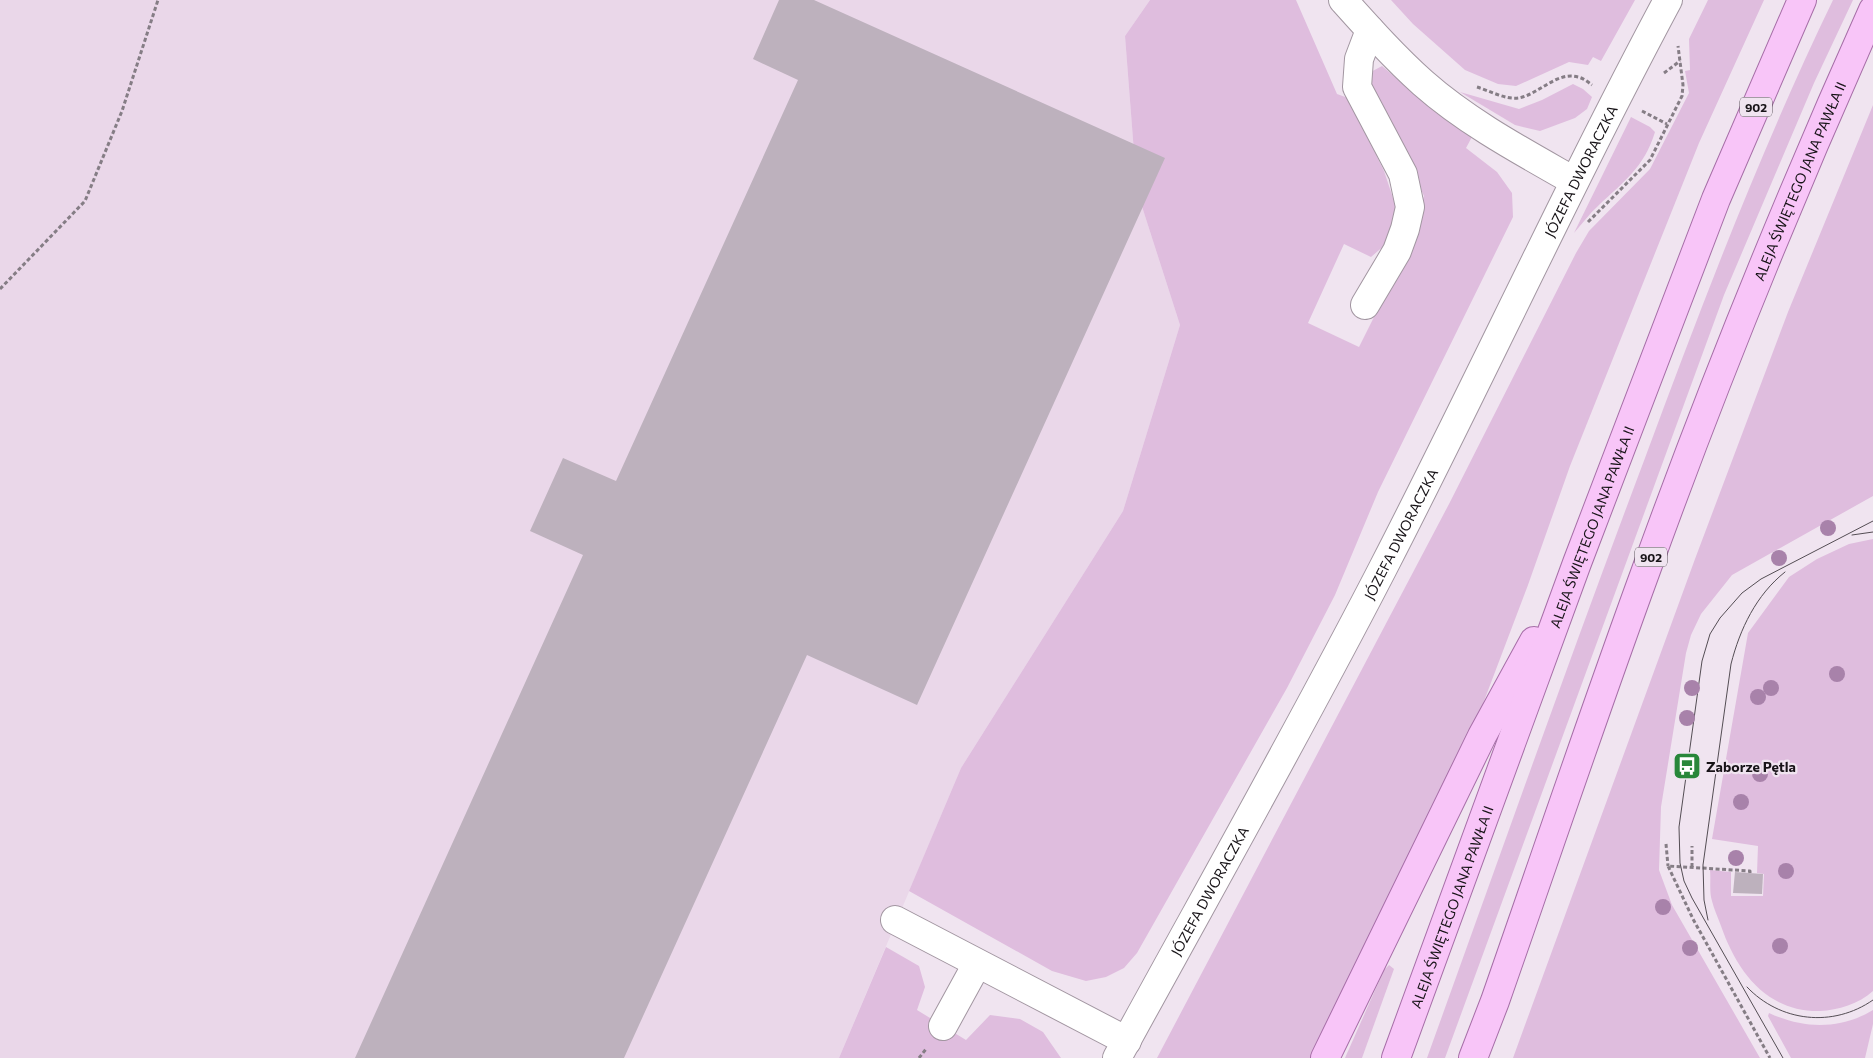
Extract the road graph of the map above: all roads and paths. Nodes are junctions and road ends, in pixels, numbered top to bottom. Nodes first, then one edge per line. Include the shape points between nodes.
1 (158, 0) edge
2 (1343, 0) edge
3 (1668, 0) edge
4 (1802, 0) edge
5 (1873, 10) edge
6 (1370, 30) junction
7 (1680, 61) dead end
8 (1592, 85) dead end
9 (1475, 86) dead end
10 (1667, 124) dead end
11 (1574, 181) junction
12 (0, 289) edge
13 (1365, 305) dead end
14 (1577, 563) junction
15 (1666, 844) dead end
16 (1692, 846) dead end
17 (1668, 866) junction
18 (1692, 867) junction
19 (1750, 873) dead end
20 (895, 920) dead end
21 (977, 964) junction
22 (1495, 1000) junction
23 (943, 1026) dead end
24 (1122, 1049) edge
25 (1325, 1058) edge
26 (1396, 1058) edge
27 (1473, 1058) edge
28 (1484, 1058) edge
29 (1770, 1058) edge

1 - 12 path via 122,111 85,201
2 - 6 street
3 - 11 street, JÓZEFA DWORACZKA
4 - 14 main road, ALEJA ŚWIĘTEGO JANA PAWŁA II / 902 via 1716,199
5 - 22 main road, ALEJA ŚWIĘTEGO JANA PAWŁA II / 902 via 1797,183 1712,394 1645,572
6 - 11 street via 1432,90 1487,131
6 - 13 street via 1359,59 1357,87 1403,174 1410,207 1397,251
7 - 10 path via 1682,96
8 - 9 path via 1579,77 1564,76 1519,98
11 - 24 street, JÓZEFA DWORACZKA via 1380,574
14 - 25 main road via 1482,736
14 - 26 main road, ALEJA ŚWIĘTEGO JANA PAWŁA II / 902
15 - 17 path
16 - 18 path
17 - 18 path
17 - 29 path
18 - 19 path
20 - 21 street
21 - 23 street
21 - 24 street
22 - 27 main road, ALEJA ŚWIĘTEGO JANA PAWŁA II / 902
22 - 28 main road

